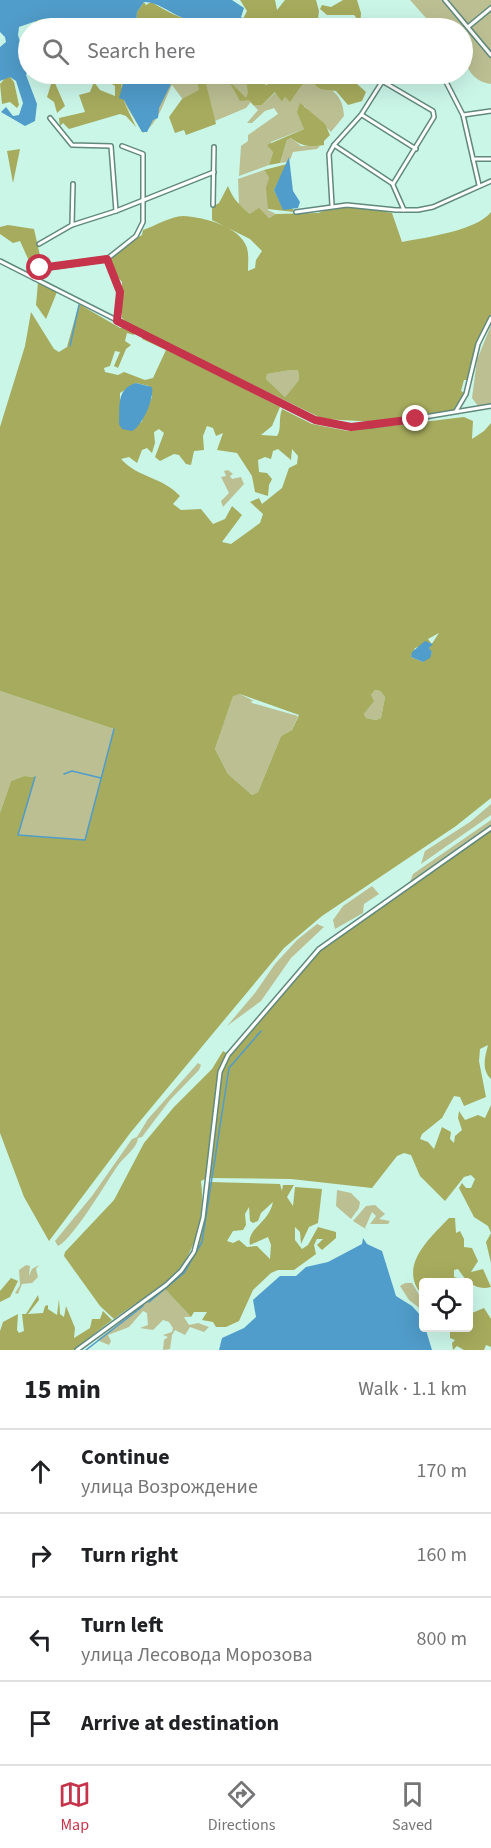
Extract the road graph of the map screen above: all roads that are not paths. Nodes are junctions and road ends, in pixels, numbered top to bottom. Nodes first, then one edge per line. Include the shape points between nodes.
1 (447, 1) edge
2 (491, 8) edge
3 (461, 18) edge
4 (473, 23) edge
5 (473, 33) edge
6 (491, 54) edge
7 (380, 84) edge
8 (387, 84) edge
9 (447, 84) edge
10 (491, 111) edge
11 (361, 115) junction
12 (463, 115) junction
13 (52, 120) dead end
14 (334, 145) junction
15 (122, 146) dead end
16 (214, 147) dead end
17 (416, 149) junction
18 (473, 159) junction
19 (491, 159) edge
20 (214, 172) junction
21 (491, 181) edge
22 (74, 184) dead end
23 (393, 184) junction
24 (479, 186) junction
25 (144, 200) junction
26 (213, 205) dead end
27 (332, 205) junction
28 (404, 210) junction
29 (116, 211) junction
30 (296, 212) dead end
31 (72, 225) junction
32 (39, 244) dead end
33 (107, 259) junction
34 (0, 261) edge
35 (34, 278) junction
36 (491, 318) edge
37 (117, 321) junction
38 (491, 406) edge
39 (456, 411) junction
40 (491, 828) edge
41 (78, 1350) edge

1 - 3 street
2 - 4 street
5 - 6 street
7 - 11 street
8 - 17 street via 434,113
9 - 12 street
10 - 12 street
11 - 14 street
11 - 17 street
12 - 18 street
13 - 29 street via 72,145 111,146
14 - 23 street
14 - 27 street via 329,154
15 - 25 street via 143,154
16 - 20 street
17 - 23 street
18 - 19 street
18 - 24 street
20 - 25 street
20 - 26 street
21 - 24 street
22 - 31 street
23 - 28 street
24 - 28 street via 433,207
25 - 29 street
25 - 33 street via 140,232
27 - 28 street
27 - 30 street
29 - 31 street
31 - 32 street
33 - 35 street via 40,268
33 - 37 street via 120,292
34 - 35 street
35 - 37 street
36 - 39 street via 475,351 466,394
37 - 39 street via 315,420 351,427
38 - 39 street
40 - 41 street via 319,949 228,1055 220,1072 202,1225 194,1252 166,1285

